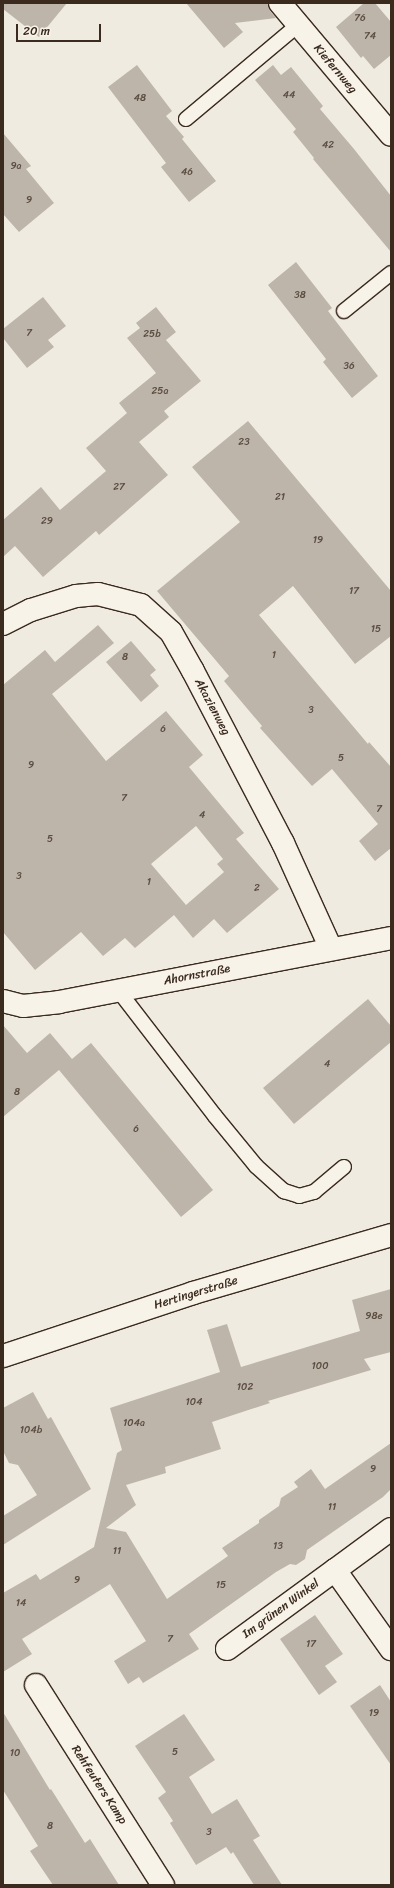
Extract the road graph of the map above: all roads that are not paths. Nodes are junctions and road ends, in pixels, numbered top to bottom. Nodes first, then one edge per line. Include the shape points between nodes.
1 (280, 3) edge
2 (298, 25) junction
3 (186, 119) dead end
4 (391, 135) edge
5 (391, 273) edge
6 (344, 312) dead end
7 (3, 624) edge
8 (391, 938) edge
9 (331, 949) junction
10 (118, 990) junction
11 (3, 1001) edge
12 (344, 1167) dead end
13 (391, 1235) edge
14 (3, 1356) edge
15 (391, 1529) edge
16 (335, 1570) junction
17 (391, 1648) edge
18 (227, 1649) dead end
19 (36, 1685) dead end
20 (163, 1885) edge

1 - 2 street, Kiefernweg
2 - 3 lane
2 - 4 street, Kiefernweg
5 - 6 lane
7 - 9 street, Akazienweg via 31,610 76,596 98,594 141,604 170,632 283,843
8 - 9 street, Ahornstraße
9 - 10 street, Ahornstraße
10 - 11 street, Ahornstraße via 59,1002 23,1006
10 - 12 lane via 252,1161 284,1190 299,1196 314,1192
13 - 14 street, Hertingerstraße via 193,1293
15 - 16 street, Im grünen Winkel
16 - 17 street
16 - 18 street, Im grünen Winkel
19 - 20 street, Rehfeuters Kamp

